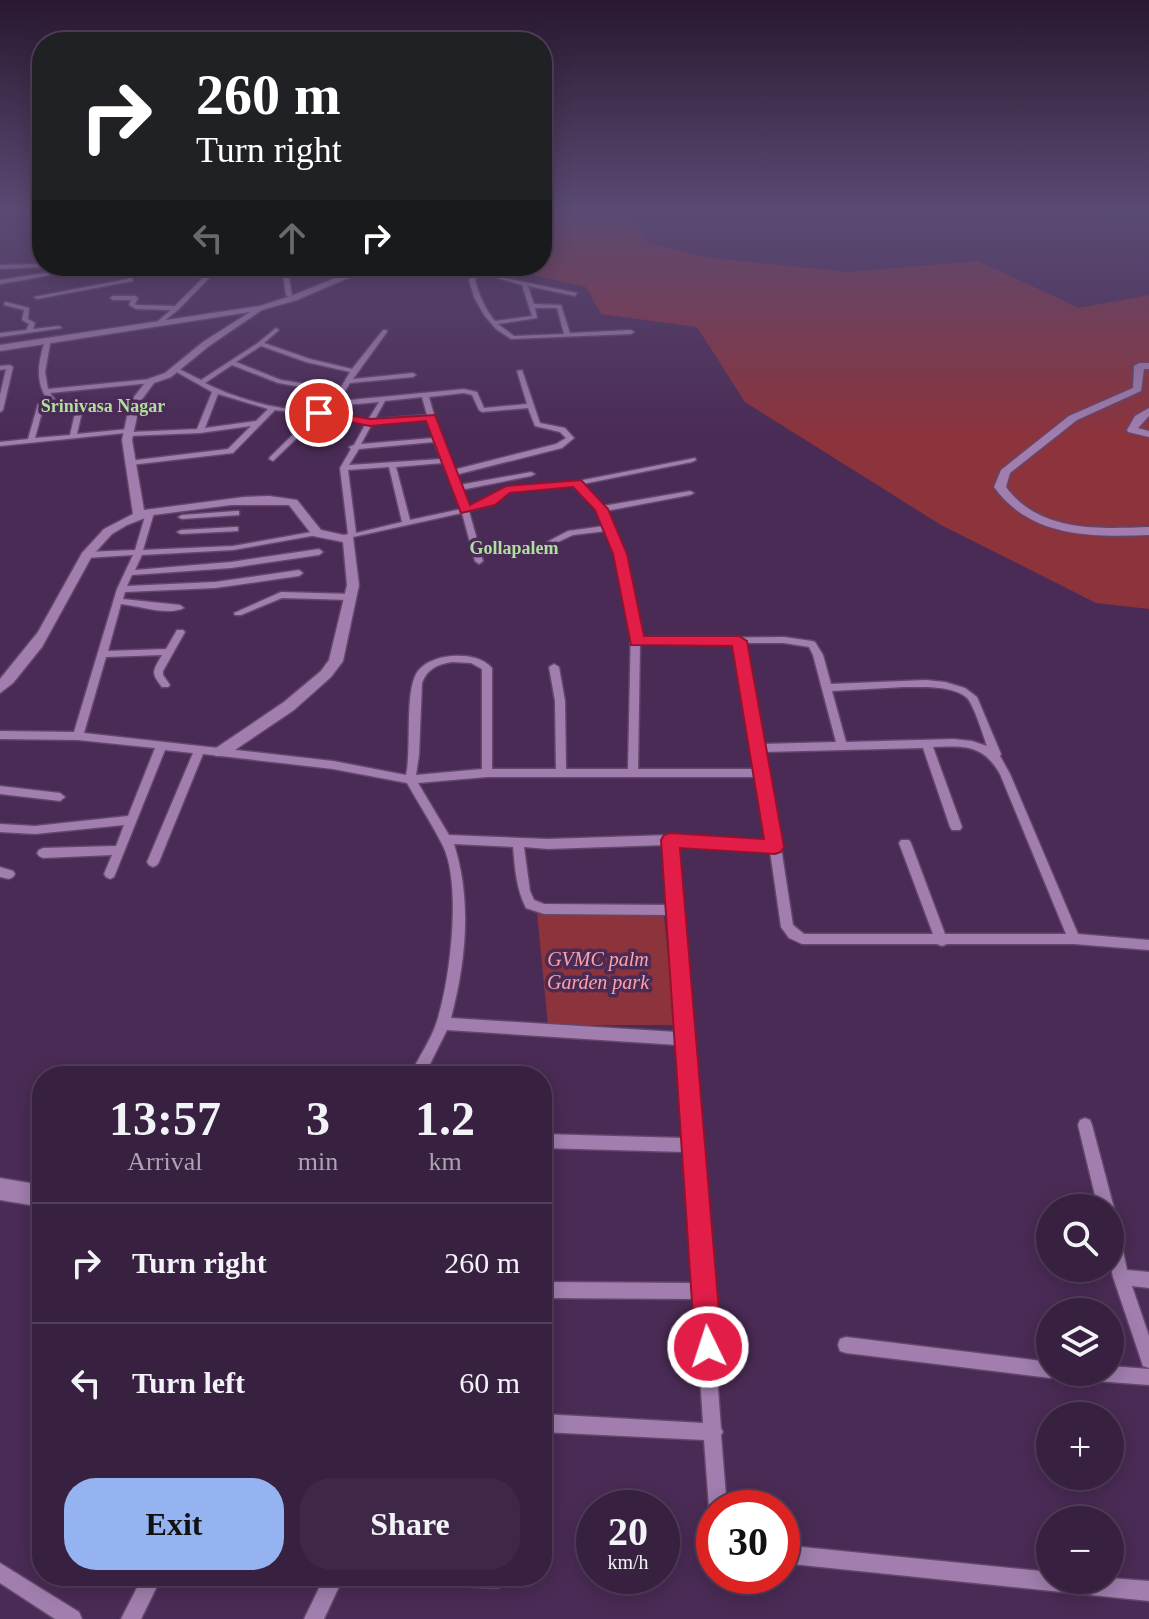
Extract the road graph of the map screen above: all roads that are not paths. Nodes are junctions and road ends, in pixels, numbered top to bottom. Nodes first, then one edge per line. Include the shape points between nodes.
1 (100, 286) edge
2 (199, 286) edge
3 (289, 286) edge
4 (312, 286) edge
5 (317, 286) edge
6 (473, 286) edge
7 (525, 286) edge
8 (533, 286) edge
9 (575, 294) dead end
10 (289, 295) junction
11 (37, 297) dead end
12 (113, 298) dead end
13 (3, 304) edge
14 (260, 306) junction
15 (532, 306) junction
16 (177, 308) junction
17 (161, 321) junction
18 (494, 323) junction
19 (59, 328) dead end
20 (276, 330) dead end
21 (29, 331) junction
22 (385, 331) dead end
23 (631, 332) dead end
24 (0, 335) edge
25 (568, 336) junction
26 (48, 341) junction
27 (260, 344) junction
28 (0, 346) edge
29 (232, 363) junction
30 (1149, 366) edge
31 (0, 368) edge
32 (175, 369) junction
33 (354, 371) junction
34 (520, 371) dead end
35 (413, 375) dead end
36 (151, 381) junction
37 (347, 381) junction
38 (202, 382) junction
39 (46, 391) junction
40 (216, 391) junction
41 (340, 391) junction
42 (425, 396) junction
43 (52, 399) junction
44 (382, 402) junction
45 (334, 404) junction
46 (531, 406) junction
47 (273, 408) junction
48 (0, 410) edge
49 (1149, 411) edge
50 (315, 412) junction
51 (431, 417) junction
52 (370, 422) junction
53 (256, 423) junction
54 (200, 431) junction
55 (128, 433) junction
56 (1149, 434) edge
57 (73, 437) junction
58 (31, 440) junction
59 (437, 440) junction
60 (0, 444) edge
61 (353, 447) junction
62 (273, 459) dead end
63 (692, 460) dead end
64 (446, 461) junction
65 (131, 463) junction
66 (392, 465) junction
67 (344, 468) junction
68 (452, 473) junction
69 (531, 474) dead end
70 (576, 483) junction
71 (457, 488) junction
72 (690, 493) dead end
73 (236, 507) junction
74 (601, 509) junction
75 (465, 510) junction
76 (144, 514) junction
77 (182, 517) dead end
78 (406, 522) junction
79 (609, 528) junction
80 (235, 529) junction
81 (1149, 531) edge
82 (181, 532) dead end
83 (317, 533) junction
84 (349, 536) junction
85 (233, 548) junction
86 (509, 550) dead end
87 (319, 552) dead end
88 (138, 554) junction
89 (86, 555) junction
90 (479, 561) dead end
91 (129, 573) junction
92 (299, 573) dead end
93 (121, 589) junction
94 (351, 597) junction
95 (118, 601) junction
96 (180, 608) dead end
97 (238, 613) dead end
98 (180, 632) dead end
99 (636, 641) junction
100 (739, 641) junction
101 (169, 652) junction
102 (101, 654) junction
103 (554, 667) dead end
104 (165, 685) dead end
105 (0, 688) edge
106 (827, 688) junction
107 (0, 735) edge
108 (78, 736) junction
109 (927, 744) junction
110 (842, 745) junction
111 (161, 747) junction
112 (759, 748) junction
113 (199, 750) junction
114 (221, 752) junction
115 (997, 758) junction
116 (633, 771) junction
117 (561, 772) junction
118 (487, 773) junction
119 (761, 773) junction
120 (410, 780) junction
121 (0, 790) edge
122 (60, 797) dead end
123 (132, 820) junction
124 (956, 827) dead end
125 (0, 828) edge
126 (444, 839) junction
127 (670, 840) junction
128 (518, 843) junction
129 (905, 843) dead end
130 (775, 847) junction
131 (120, 850) junction
132 (43, 853) dead end
133 (153, 862) dead end
134 (110, 874) dead end
135 (677, 910) junction
136 (1074, 939) junction
137 (942, 941) junction
138 (1149, 945) edge
139 (443, 1024) junction
140 (687, 1039) junction
141 (422, 1066) edge
142 (1085, 1125) dead end
143 (552, 1141) edge
144 (693, 1145) junction
145 (0, 1189) edge
146 (32, 1194) edge
147 (1102, 1194) edge
148 (1124, 1277) edge
149 (1149, 1280) edge
150 (1123, 1282) edge
151 (552, 1290) edge
152 (705, 1291) junction
153 (846, 1345) dead end
154 (1149, 1360) edge
155 (1036, 1368) edge
156 (1124, 1375) edge
157 (1149, 1377) edge
158 (552, 1424) edge
159 (714, 1432) junction
160 (717, 1490) edge
161 (800, 1556) edge
162 (0, 1572) edge
163 (148, 1586) edge
164 (330, 1586) edge
165 (1149, 1591) edge
166 (72, 1619) edge
167 (131, 1619) edge
168 (314, 1619) edge

1 - 11 street
2 - 16 street
3 - 10 street
4 - 10 street
5 - 14 street
6 - 18 street
7 - 15 street
8 - 9 street
10 - 14 street
12 - 16 street via 135,298 133,306
13 - 21 street via 27,309
14 - 17 street
14 - 26 street
14 - 32 street
15 - 18 street via 534,318
15 - 25 street via 559,306
16 - 17 street
17 - 26 street
18 - 25 street via 513,338
19 - 21 street
20 - 27 street
21 - 24 street
22 - 33 street
23 - 25 street
26 - 28 street
26 - 39 street via 41,366
27 - 29 street
27 - 33 street
29 - 38 street
29 - 41 street via 280,382
30 - 81 street via 1139,366 1138,389 1073,418 1005,472 1000,487 1022,510 1063,528
31 - 48 street via 10,367
32 - 36 street
32 - 38 street
33 - 37 street
34 - 46 street
35 - 37 street
36 - 39 street
36 - 55 street via 135,402
37 - 41 street
38 - 40 street
39 - 43 street
40 - 47 street
40 - 54 street
41 - 45 street
42 - 44 street
42 - 46 street via 471,392 487,411
42 - 51 street
43 - 57 street via 79,412
43 - 58 street via 41,404
44 - 45 street
44 - 52 street
45 - 50 street
46 - 68 street via 537,425 562,430 570,438 559,446
47 - 50 street
47 - 53 street
49 - 56 street via 1132,430
50 - 52 street
50 - 62 street
51 - 52 street
51 - 59 street
52 - 61 street
53 - 54 street
53 - 65 street via 230,451
54 - 55 street
55 - 57 street
55 - 65 street
57 - 58 street
58 - 60 street
59 - 61 street
59 - 64 street
61 - 67 street
63 - 70 street
64 - 66 street
64 - 68 street
65 - 76 street
66 - 67 street
66 - 78 street
67 - 84 street
68 - 71 street
69 - 71 street
70 - 74 street
70 - 75 street via 506,490
71 - 75 street
72 - 74 street
73 - 76 street
73 - 77 street
73 - 80 street
73 - 83 street via 293,502
74 - 79 street
75 - 78 street
75 - 90 street
76 - 88 street
76 - 89 street via 99,539
78 - 84 street
79 - 86 street
79 - 99 street via 620,554
80 - 82 street
80 - 85 street
83 - 84 street
83 - 85 street
84 - 94 street
85 - 88 street
87 - 91 street
88 - 89 street
88 - 91 street
89 - 105 street via 34,650
91 - 93 street
92 - 93 street via 234,584
93 - 95 street
94 - 97 street via 281,595
94 - 114 street via 332,668 289,706
95 - 96 street
95 - 102 street
98 - 101 street
99 - 100 street
99 - 116 street
100 - 106 street via 812,644
100 - 112 street
101 - 102 street
101 - 104 street via 158,671
102 - 108 street
103 - 117 street
106 - 110 street
106 - 115 street via 937,684 966,689
107 - 108 street
108 - 111 street
109 - 110 street
109 - 115 street via 984,746
109 - 124 street
110 - 112 street
111 - 113 street
111 - 123 street
112 - 119 street
113 - 114 street
113 - 133 street
114 - 120 street
115 - 136 street
116 - 117 street
116 - 119 street
117 - 118 street
118 - 120 street
118 - 120 street via 487,668 482,662 455,659 427,667 418,680
119 - 130 street
120 - 126 street
121 - 122 street
123 - 125 street via 35,830
123 - 131 street
126 - 128 street
126 - 139 street via 459,929 455,978
127 - 128 street
127 - 130 street
127 - 135 street
128 - 135 street via 530,904 544,909
129 - 137 street
130 - 137 street via 787,927 793,934 802,939
131 - 132 street
131 - 134 street
135 - 140 street
136 - 137 street
136 - 138 street
139 - 140 street
139 - 141 street
140 - 144 street
142 - 147 street
143 - 144 street
144 - 152 street
145 - 146 street
148 - 149 street
150 - 154 street
151 - 152 street
152 - 159 street
153 - 155 street
156 - 157 street
158 - 159 street
159 - 160 street
161 - 165 street
162 - 166 street
163 - 167 street
164 - 168 street

